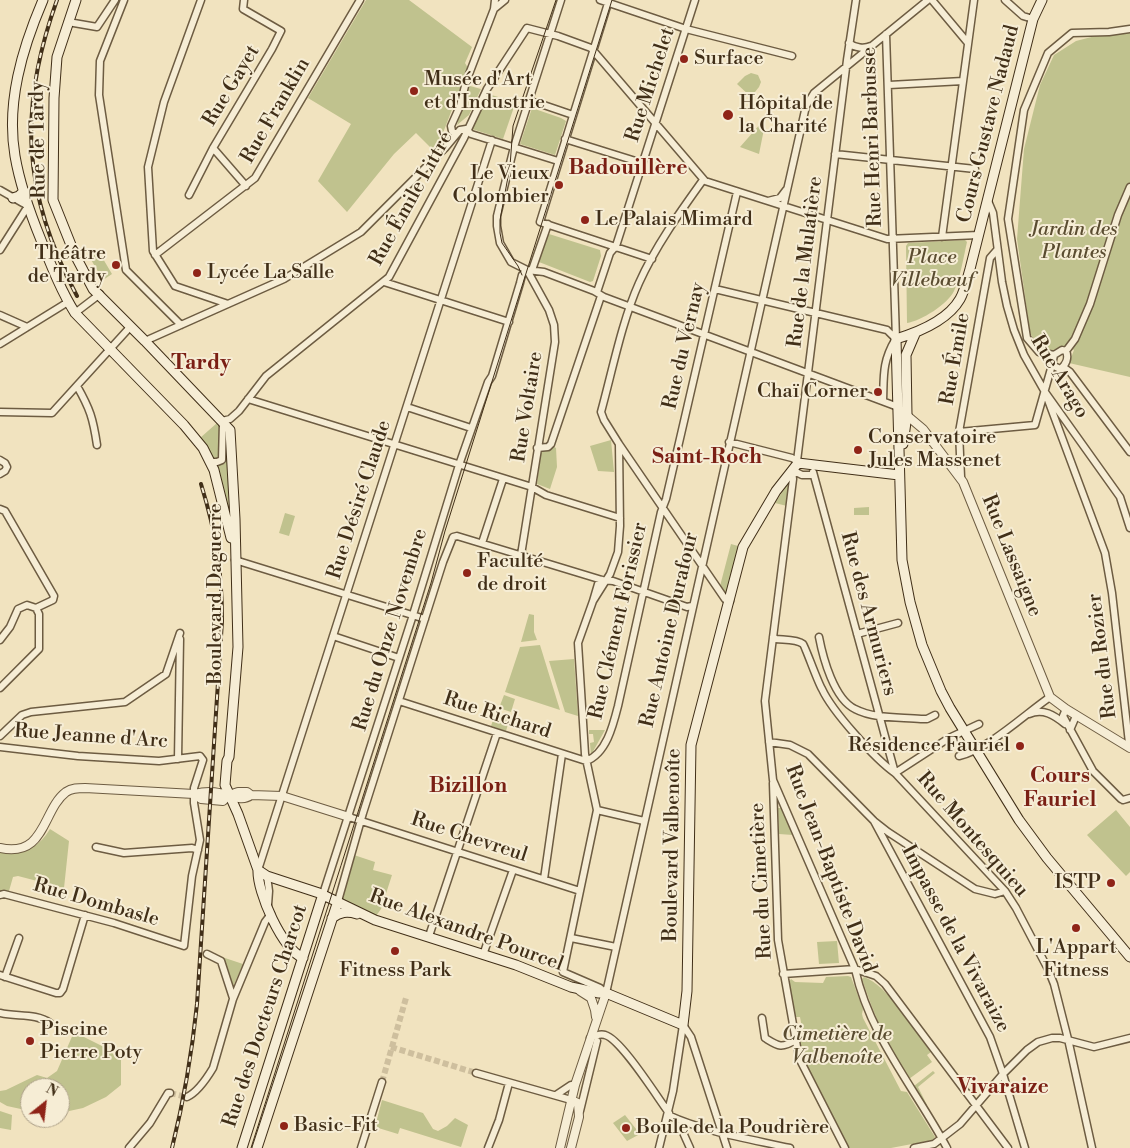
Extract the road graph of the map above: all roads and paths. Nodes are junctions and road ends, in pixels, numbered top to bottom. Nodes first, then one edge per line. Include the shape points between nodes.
1 (43, 0) edge
2 (76, 0) edge
3 (115, 0) edge
4 (124, 0) edge
5 (201, 0) edge
6 (244, 0) edge
7 (360, 0) edge
8 (495, 0) edge
9 (505, 0) edge
10 (561, 0) edge
11 (600, 0) edge
12 (695, 0) edge
13 (856, 0) edge
14 (930, 0) edge
15 (974, 0) edge
16 (1005, 0) edge
17 (1042, 0) edge
18 (609, 1) edge
19 (494, 9) junction
20 (1033, 19) junction
21 (68, 22) junction
22 (686, 29) junction
23 (1130, 29) edge
24 (550, 34) junction
25 (886, 34) junction
26 (849, 43) junction
27 (968, 43) junction
28 (872, 45) junction
29 (594, 50) junction
30 (792, 56) dead end
31 (846, 68) junction
32 (963, 81) junction
33 (889, 85) junction
34 (528, 100) junction
35 (1011, 109) junction
36 (1024, 110) junction
37 (573, 115) junction
38 (656, 123) junction
39 (468, 130) junction
40 (456, 134) junction
41 (565, 139) junction
42 (492, 140) junction
43 (514, 147) junction
44 (213, 148) junction
45 (835, 154) junction
46 (891, 160) junction
47 (558, 161) junction
48 (642, 163) junction
49 (951, 166) junction
50 (975, 169) dead end
51 (704, 181) junction
52 (246, 186) junction
53 (1130, 187) edge
54 (787, 189) junction
55 (0, 190) edge
56 (24, 191) junction
57 (737, 192) junction
58 (188, 195) dead end
59 (13, 198) junction
60 (766, 201) junction
61 (988, 201) junction
62 (28, 206) junction
63 (784, 207) junction
64 (827, 221) junction
65 (548, 224) junction
66 (979, 235) junction
67 (942, 236) junction
68 (893, 240) junction
69 (616, 246) junction
70 (0, 250) edge
71 (997, 250) junction
72 (155, 255) junction
73 (652, 259) junction
74 (530, 270) junction
75 (384, 282) junction
76 (714, 289) junction
77 (100, 294) junction
78 (599, 294) junction
79 (441, 300) junction
80 (762, 301) junction
81 (68, 302) junction
82 (228, 304) junction
83 (630, 306) junction
84 (75, 313) junction
85 (816, 314) junction
86 (0, 315) edge
87 (508, 322) junction
88 (181, 325) junction
89 (131, 326) junction
90 (27, 327) junction
91 (915, 334) junction
92 (704, 335) junction
93 (896, 339) junction
94 (145, 341) junction
95 (0, 344) edge
96 (110, 350) junction
97 (1066, 351) junction
98 (750, 352) junction
99 (1054, 355) junction
100 (1052, 365) junction
101 (1063, 367) junction
102 (808, 374) junction
103 (76, 386) junction
104 (1045, 392) junction
105 (248, 399) junction
106 (883, 401) junction
107 (407, 407) junction
108 (898, 407) junction
109 (239, 411) junction
110 (0, 412) edge
111 (907, 415) junction
112 (222, 422) junction
113 (472, 428) junction
114 (230, 430) junction
115 (959, 432) junction
116 (729, 442) junction
117 (97, 444) dead end
118 (619, 444) junction
119 (395, 445) junction
120 (537, 448) junction
121 (1130, 452) edge
122 (0, 460) edge
123 (210, 462) junction
124 (798, 462) junction
125 (814, 463) junction
126 (459, 465) junction
127 (792, 470) junction
128 (0, 474) edge
129 (813, 475) junction
130 (899, 475) junction
131 (961, 478) junction
132 (503, 479) junction
133 (532, 487) junction
134 (663, 508) junction
135 (0, 509) edge
136 (620, 518) junction
137 (235, 519) junction
138 (1130, 528) edge
139 (229, 530) junction
140 (482, 543) junction
141 (521, 555) junction
142 (235, 558) junction
143 (701, 564) junction
144 (604, 580) junction
145 (644, 592) junction
146 (347, 594) junction
147 (730, 601) junction
148 (692, 606) junction
149 (36, 608) junction
150 (413, 615) junction
151 (425, 619) junction
152 (898, 623) dead end
153 (857, 634) junction
154 (333, 636) junction
155 (773, 636) junction
156 (819, 636) dead end
157 (0, 640) edge
158 (399, 658) junction
159 (0, 688) edge
160 (1050, 697) junction
161 (399, 702) junction
162 (1066, 710) junction
163 (879, 716) junction
164 (936, 716) dead end
165 (1076, 716) junction
166 (1024, 717) junction
167 (979, 724) dead end
168 (1068, 728) junction
169 (963, 731) junction
170 (496, 733) junction
171 (0, 736) edge
172 (769, 742) junction
173 (0, 747) edge
174 (1129, 748) edge
175 (975, 750) junction
176 (562, 754) junction
177 (959, 756) dead end
178 (178, 759) junction
179 (586, 761) junction
180 (895, 773) junction
181 (773, 780) junction
182 (194, 794) junction
183 (229, 795) junction
184 (282, 796) junction
185 (1125, 799) edge
186 (597, 810) junction
187 (348, 817) junction
188 (361, 821) junction
189 (644, 821) junction
190 (874, 821) junction
191 (0, 848) edge
192 (96, 848) dead end
193 (198, 850) junction
194 (456, 851) junction
195 (258, 870) junction
196 (513, 870) junction
197 (267, 876) junction
198 (544, 879) junction
199 (580, 891) junction
200 (1005, 891) junction
201 (323, 894) junction
202 (0, 895) edge
203 (338, 901) junction
204 (269, 910) junction
205 (85, 915) junction
206 (365, 916) junction
207 (332, 918) junction
208 (429, 936) junction
209 (19, 938) dead end
210 (571, 938) junction
211 (616, 947) junction
212 (208, 954) dead end
213 (483, 955) junction
214 (1130, 957) edge
215 (303, 958) junction
216 (855, 969) junction
217 (562, 972) junction
218 (536, 973) junction
219 (783, 974) junction
220 (2, 976) edge
221 (571, 987) junction
222 (606, 993) junction
223 (234, 999) junction
224 (0, 1013) edge
225 (762, 1018) dead end
226 (596, 1021) junction
227 (50, 1022) dead end
228 (684, 1025) junction
229 (1130, 1038) edge
230 (1068, 1039) junction
231 (594, 1040) junction
232 (796, 1040) junction
233 (582, 1060) junction
234 (592, 1064) junction
235 (476, 1073) tunnel mouth
236 (1003, 1074) junction
237 (382, 1082) tunnel mouth
238 (509, 1083) junction
239 (575, 1083) junction
240 (586, 1087) junction
241 (170, 1094) dead end
242 (556, 1095) junction
243 (187, 1097) dead end
244 (570, 1103) junction
245 (977, 1105) junction
246 (668, 1114) junction
247 (579, 1117) junction
248 (680, 1120) junction
249 (723, 1132) junction
250 (942, 1139) junction
251 (129, 1148) edge
252 (242, 1148) edge
253 (257, 1148) edge
254 (361, 1148) edge
255 (488, 1148) edge
256 (560, 1148) edge
257 (571, 1148) edge
258 (659, 1148) edge
259 (690, 1148) edge
260 (727, 1148) edge
261 (790, 1148) edge
262 (845, 1148) edge
263 (914, 1148) edge
264 (946, 1148) edge
265 (1008, 1148) edge
266 (1025, 1148) edge
267 (1092, 1148) edge

1 - 56 main road via 32,24 14,95 15,156
2 - 21 main road, Rue de Tardy
3 - 21 street via 97,27
4 - 88 street via 100,61 99,96 126,270
5 - 72 street via 164,102 148,167
6 - 44 street, Rue Gayet via 243,9 281,31
7 - 52 street, Rue Franklin via 255,178
8 - 19 street
9 - 19 street
10 - 24 street
11 - 18 street
12 - 22 street, Rue Michelet
13 - 26 street, Rue de la Mulatière
14 - 25 street
14 - 27 street
15 - 27 street
16 - 20 street via 1023,16
17 - 20 main road, Cours Gustave Nadaud
18 - 22 street
18 - 29 street
19 - 40 street via 451,126
20 - 35 main road, Cours Gustave Nadaud
21 - 77 main road, Rue de Tardy via 56,57 53,200 75,255 93,289
22 - 30 street
22 - 38 street, Rue Michelet
23 - 36 street via 1072,34 1048,53
24 - 29 street
24 - 34 street
24 - 39 street, Rue Émile Littré via 530,28 524,31 487,89
25 - 28 street
25 - 33 street, Rue Henri Barbusse
26 - 28 street via 863,48
26 - 31 street, Rue de la Mulatière
27 - 32 street
28 - 31 street
29 - 37 street
29 - 38 street
31 - 45 street, Rue de la Mulatière
31 - 54 street, Rue Antoine Durafour via 814,94 806,106
32 - 33 street
32 - 49 street
33 - 46 street, Rue Henri Barbusse
34 - 37 street
34 - 43 street
35 - 36 street
35 - 61 main road, Cours Gustave Nadaud
36 - 99 street via 1008,219 1027,338 1039,352
37 - 41 street
38 - 48 street, Rue Michelet
38 - 51 street
39 - 40 street via 462,129
39 - 42 street via 471,134
39 - 75 street, Rue Émile Littré
40 - 82 street via 360,232 284,279
41 - 47 street
41 - 48 street
42 - 43 street
42 - 79 street, Rue Désiré Claude
43 - 47 street
43 - 74 street via 498,216 498,236 511,262
44 - 52 street
44 - 58 street, Rue Gayet
45 - 46 street
45 - 64 street, Rue de la Mulatière
46 - 49 street
46 - 68 street, Rue Henri Barbusse
47 - 65 street via 540,222
48 - 69 street, Rue Michelet
49 - 50 street
49 - 67 street
51 - 57 street
51 - 73 street
52 - 72 street, Rue Franklin
53 - 97 street via 1090,304
54 - 60 street via 780,198
54 - 63 street, Rue Antoine Durafour
55 - 59 street
56 - 59 main road
56 - 62 main road
57 - 60 street
57 - 76 street, Rue du Vernay
59 - 62 street
60 - 63 street
61 - 66 main road, Cours Gustave Nadaud
61 - 71 street, Rue Arago via 993,213
62 - 70 street
62 - 81 main road
63 - 64 street
63 - 80 street, Rue Antoine Durafour
64 - 68 street
64 - 85 street, Rue de la Mulatière
65 - 69 street
65 - 74 street
66 - 67 street
66 - 91 main road, Cours Gustave Nadaud via 962,296 947,314
67 - 68 street
68 - 93 street
69 - 73 street
69 - 78 street, Rue Michelet via 610,253
71 - 104 street, Rue Arago via 1014,330
71 - 115 street, Rue Émile via 990,258
72 - 82 street via 175,286
73 - 83 street
74 - 78 street via 544,272
74 - 87 street, Rue du Onze Novembre via 522,275
74 - 120 street, Rue Voltaire via 549,310 555,342
75 - 79 street
75 - 105 street, Rue Émile Littré via 266,376
76 - 80 street
76 - 92 street, Rue du Vernay
77 - 84 street
77 - 89 main road, Rue de Tardy
78 - 83 street
78 - 120 street, Rue Michelet via 551,444
79 - 87 street
79 - 107 street, Rue Désiré Claude
80 - 85 street
80 - 98 street, Rue Antoine Durafour
81 - 84 main road
81 - 90 street
82 - 88 street
83 - 92 street
83 - 118 street via 602,412
84 - 96 main road
85 - 93 street via 887,330
85 - 102 street, Rue de la Mulatière
86 - 90 street
87 - 113 street, Rue du Onze Novembre
88 - 94 street
89 - 94 main road, Rue de Tardy
89 - 96 street
90 - 95 street
91 - 93 main road, Cours Gustave Nadaud
91 - 111 main road via 906,355
92 - 98 street
92 - 134 street, Rue du Vernay
93 - 106 street via 885,363
93 - 108 main road
94 - 112 main road, Rue de Tardy
96 - 103 street
96 - 123 main road via 184,425
97 - 99 street
97 - 101 street via 1068,355
98 - 102 street
98 - 116 street, Rue Antoine Durafour
99 - 100 street
100 - 101 street via 1060,369
100 - 104 street
101 - 121 street
102 - 106 street
102 - 124 street, Rue de la Mulatière
103 - 110 street via 52,413
103 - 117 street via 94,420
104 - 115 street via 1035,425
104 - 138 street, Rue Arago via 1120,497
104 - 174 street, Rue du Rozier via 1105,553
105 - 109 street, Rue Émile Littré
105 - 119 street
106 - 108 street
107 - 113 street
107 - 119 street, Rue Désiré Claude
108 - 111 street
108 - 130 main road
109 - 112 street
109 - 114 street
111 - 130 main road
111 - 131 street, Rue Lassaigne via 923,429
112 - 114 main road, Rue de Tardy
112 - 123 street via 222,460
113 - 126 street, Rue du Onze Novembre
114 - 137 main road, Boulevard Daguerre
115 - 131 street, Rue Émile
116 - 124 street
116 - 143 street, Rue Antoine Durafour
118 - 134 street
118 - 136 street
119 - 126 street
119 - 146 street, Rue Désiré Claude
120 - 133 street, Rue Voltaire
122 - 128 street via 6,468
123 - 139 main road
124 - 125 main road
124 - 127 main road, Boulevard Valbenoîte
125 - 129 street, Rue des Armuriers
125 - 130 main road
126 - 132 street
126 - 150 street, Rue du Onze Novembre
127 - 129 street via 802,475
127 - 147 main road, Boulevard Valbenoîte via 743,547
127 - 155 street, Rue Jean-Baptiste David
129 - 153 street, Rue des Armuriers
130 - 169 main road via 902,560 910,602 931,668
131 - 160 street, Rue Lassaigne
132 - 133 street
132 - 140 street
133 - 136 street via 546,495
133 - 141 street, Rue Voltaire
134 - 143 street
134 - 145 street, Rue Clément Forissier
135 - 149 street via 5,511 54,596 53,600
136 - 144 street via 618,552
137 - 139 main road
137 - 142 main road, Boulevard Daguerre
139 - 142 main road
140 - 141 street
140 - 151 street, Rue du Onze Novembre via 458,536 453,538
141 - 144 street
142 - 146 street
142 - 183 main road, Boulevard Daguerre via 238,647 225,785
143 - 147 street via 725,599
143 - 148 street, Rue Antoine Durafour
144 - 145 street via 613,580
144 - 179 street via 578,643
145 - 148 street
145 - 179 street, Rue Clément Forissier via 614,722 598,755
146 - 150 street
146 - 154 street, Rue Désiré Claude
147 - 228 main road, Boulevard Valbenoîte via 691,745
148 - 189 street, Rue Antoine Durafour
149 - 157 street via 27,605 18,609
149 - 159 street via 39,614 39,650
150 - 151 street
150 - 158 street, Rue du Onze Novembre
151 - 161 street, Rue du Onze Novembre
152 - 153 street
153 - 163 street, Rue des Armuriers
154 - 158 street
154 - 184 street, Rue Désiré Claude
155 - 172 street, Rue Jean-Baptiste David via 765,701
155 - 180 street, Rue Montesquieu via 804,645 823,692 845,723
156 - 163 street via 826,664 841,694 853,708
158 - 187 street, Rue du Onze Novembre
160 - 162 street
160 - 166 street
161 - 170 street, Rue Richard
161 - 188 street, Rue du Onze Novembre
162 - 165 street
162 - 168 street via 1062,716
163 - 164 street via 921,719
163 - 180 street, Rue des Armuriers
165 - 168 street
165 - 174 street
166 - 168 street via 1040,711 1052,715
166 - 175 street
167 - 169 street
168 - 185 street via 1093,771
169 - 175 main road
169 - 180 street
170 - 176 street, Rue Richard
170 - 194 street
171 - 178 street via 22,715 31,712 125,702 166,674 180,633
172 - 181 street, Rue Jean-Baptiste David
172 - 190 street via 790,745 808,754
173 - 178 street, Rue Jeanne d'Arc via 96,757
175 - 177 street
175 - 214 main road via 1034,842
176 - 179 street, Rue Richard
176 - 198 street
178 - 182 street, Rue Jeanne d'Arc via 200,756 203,760
179 - 186 street
180 - 200 street, Rue Montesquieu
181 - 216 street, Rue Jean-Baptiste David
181 - 219 street, Rue du Cimetière via 778,940
182 - 183 street via 201,799 223,801
182 - 191 street via 73,789 65,793 37,837 14,850
182 - 193 street via 200,840
183 - 184 street via 247,792 251,795
183 - 195 main road, Boulevard Daguerre
184 - 187 street
184 - 195 street, Rue Désiré Claude
186 - 189 street
186 - 199 street
187 - 188 street, Rue Chevreul
187 - 201 street, Rue du Onze Novembre
188 - 194 street, Rue Chevreul
188 - 203 street, Rue du Onze Novembre
189 - 211 street, Rue Antoine Durafour
190 - 200 street via 975,889 995,894
190 - 236 street, Impasse de la Vivaraize via 990,1037
192 - 193 street via 124,853
193 - 205 street, Rue Dombasle via 184,946
194 - 196 street, Rue Chevreul
194 - 208 street
195 - 197 main road
195 - 204 main road, Boulevard Daguerre
196 - 198 street, Rue Chevreul
196 - 213 street
197 - 201 main road, Rue Alexandre Pourcel
197 - 204 street, Boulevard Daguerre
198 - 199 street, Rue Chevreul
199 - 210 street
200 - 230 street, Rue Montesquieu via 1048,969
201 - 203 main road, Rue Alexandre Pourcel
201 - 215 main road, Rue des Docteurs Charcot
202 - 205 street, Rue Dombasle via 7,894
203 - 206 main road, Rue Alexandre Pourcel
203 - 207 main road, Rue des Docteurs Charcot
204 - 215 main road, Boulevard Daguerre via 286,943
204 - 223 street
205 - 220 street via 60,993
206 - 207 main road via 346,912
206 - 208 main road, Rue Alexandre Pourcel
207 - 253 main road, Rue des Docteurs Charcot
208 - 213 main road, Rue Alexandre Pourcel
209 - 220 street
210 - 211 street
210 - 217 street
211 - 222 street, Rue Antoine Durafour
212 - 223 street via 221,962
213 - 218 main road, Rue Alexandre Pourcel
215 - 252 main road, Rue des Docteurs Charcot
216 - 219 street
216 - 245 street via 876,976 885,984
216 - 250 street, Rue Jean-Baptiste David via 872,1022
217 - 218 street via 555,976
217 - 222 street, Rue Alexandre Pourcel
218 - 221 main road, Rue Alexandre Pourcel
219 - 232 street, Rue du Cimetière
221 - 222 main road, Rue Alexandre Pourcel
221 - 226 street, Rue Alexandre Pourcel via 591,998
222 - 226 street, Rue Antoine Durafour
222 - 228 main road, Rue Alexandre Pourcel
223 - 243 street via 213,1068
224 - 227 street
225 - 232 street via 765,1038 779,1046
226 - 231 street, Rue Antoine Durafour
228 - 246 street, Boulevard Valbenoîte
228 - 249 street via 692,1037
229 - 230 street via 1094,1047
230 - 236 street via 1052,1038 1038,1042
230 - 267 street, Rue Montesquieu
231 - 233 street, Rue Antoine Durafour
231 - 234 street, Rue Antoine Durafour
231 - 246 street via 603,1034 610,1037 631,1060
232 - 262 street, Rue du Cimetière via 799,1058
233 - 234 street
233 - 239 street, Rue Antoine Durafour
234 - 240 street, Rue Antoine Durafour
235 - 238 street
236 - 245 street
236 - 266 street, Impasse de la Vivaraize
237 - 254 street
238 - 242 street
238 - 255 street
239 - 240 street
239 - 242 street
239 - 244 street, Rue Antoine Durafour
240 - 247 street, Rue Antoine Durafour
241 - 251 street
242 - 244 street
244 - 247 street via 578,1103
244 - 256 street, Rue Antoine Durafour
245 - 250 street
245 - 265 street
246 - 248 street
246 - 258 street, Boulevard Valbenoîte
247 - 257 street, Rue Antoine Durafour
248 - 249 street
248 - 259 street
249 - 260 street
249 - 261 street
250 - 263 street
250 - 264 street, Rue Jean-Baptiste David

